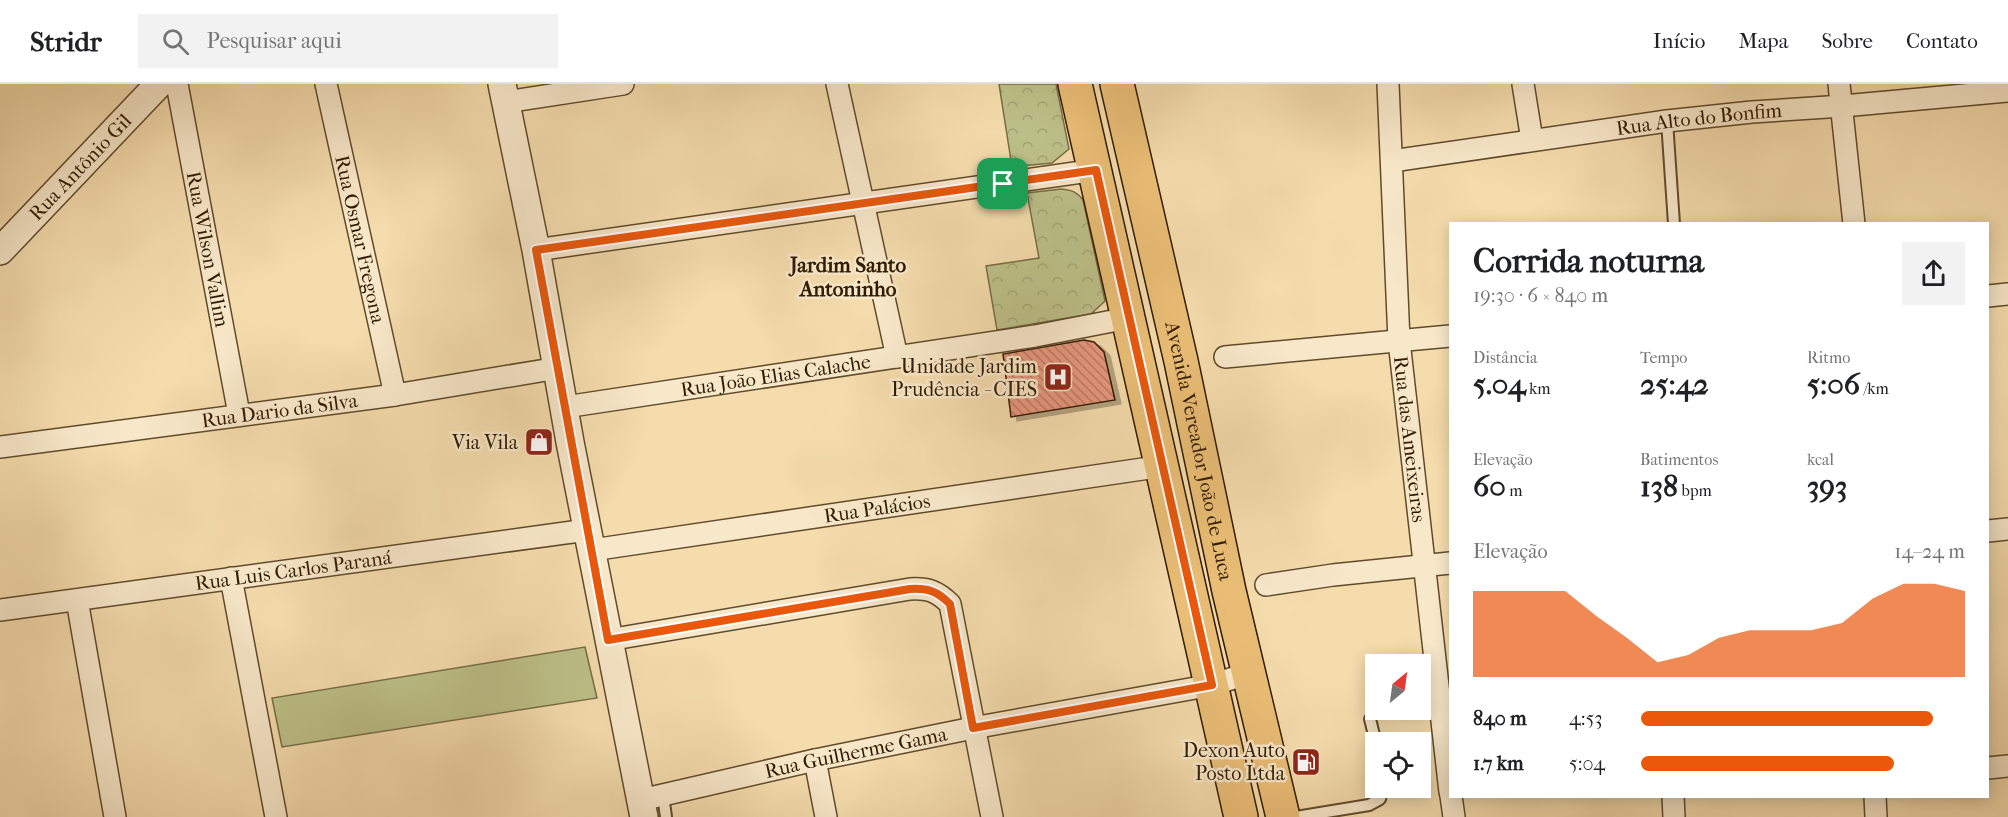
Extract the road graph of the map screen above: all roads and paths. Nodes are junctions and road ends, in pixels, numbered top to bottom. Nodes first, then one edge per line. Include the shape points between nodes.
1 (159, 84) edge
2 (177, 84) edge
3 (326, 84) edge
4 (623, 84) edge
5 (837, 84) edge
6 (1075, 84) edge
7 (1117, 84) edge
8 (1388, 84) edge
9 (1523, 84) edge
10 (1839, 84) edge
11 (2008, 92) edge
12 (503, 93) edge
13 (1843, 106) junction
14 (1666, 122) junction
15 (1532, 140) junction
16 (1392, 161) junction
17 (1096, 170) junction
18 (862, 204) junction
19 (1674, 222) edge
20 (1854, 222) edge
21 (0, 250) edge
22 (536, 250) junction
23 (2008, 294) edge
24 (1989, 296) edge
25 (1128, 318) junction
26 (1449, 336) edge
27 (1399, 341) junction
28 (897, 357) junction
29 (1225, 357) dead end
30 (558, 368) junction
31 (395, 395) junction
32 (565, 407) junction
33 (239, 414) junction
34 (0, 447) edge
35 (1163, 466) junction
36 (2008, 529) edge
37 (1989, 531) edge
38 (589, 540) junction
39 (1449, 563) edge
40 (1426, 566) junction
41 (231, 578) junction
42 (1266, 585) dead end
43 (77, 600) junction
44 (0, 610) edge
45 (608, 640) junction
46 (1249, 673) junction
47 (1212, 685) junction
48 (973, 728) junction
49 (815, 760) junction
50 (2008, 766) edge
51 (1989, 768) edge
52 (1449, 783) edge
53 (1380, 798) edge
54 (1451, 798) edge
55 (1673, 798) edge
56 (1875, 798) edge
57 (649, 804) edge
58 (115, 817) edge
59 (276, 817) edge
60 (666, 817) edge
61 (826, 817) edge
62 (992, 817) edge
63 (1241, 817) edge
64 (1283, 817) edge
65 (1296, 817) edge
66 (1454, 817) edge
67 (1674, 817) edge
68 (1876, 817) edge

1 - 21 street, Rua Antônio Gil
2 - 33 street, Rua Wilson Vallim
3 - 31 street, Rua Osmar Fregona
4 - 12 street
5 - 18 street
6 - 17 main road, Avenida Vereador João de Luca
7 - 46 main road, Avenida Vereador João de Luca
8 - 16 street, Rua das Ameixeiras
9 - 15 street
10 - 13 street
11 - 13 street, Rua Alto do Bonfim
12 - 22 street
13 - 14 street, Rua Alto do Bonfim
13 - 20 street
14 - 15 street, Rua Alto do Bonfim
14 - 19 lane
15 - 16 street, Rua Alto do Bonfim
16 - 27 street, Rua das Ameixeiras
17 - 18 street
17 - 25 main road, Avenida Vereador João de Luca
18 - 22 street
18 - 28 street
22 - 30 street
23 - 24 street
25 - 28 street, Rua João Elias Calache
25 - 35 main road, Avenida Vereador João de Luca
26 - 27 street
27 - 29 street
27 - 40 street, Rua das Ameixeiras
28 - 32 street, Rua João Elias Calache
30 - 31 street, Rua Dario da Silva
30 - 32 street
31 - 33 street, Rua Dario da Silva
32 - 38 street
33 - 34 street, Rua Dario da Silva
35 - 38 street, Rua Palácios
35 - 47 main road, Avenida Vereador João de Luca
36 - 37 street
38 - 41 street, Rua Luis Carlos Paraná
38 - 45 street
39 - 40 street
40 - 42 street
40 - 52 street, Rua das Ameixeiras
41 - 43 street, Rua Luis Carlos Paraná
41 - 59 street
43 - 44 street, Rua Luis Carlos Paraná
43 - 58 street
45 - 48 street via 910,589 931,590 950,604
45 - 57 street
46 - 47 street, Rua Guilherme Gama
46 - 64 main road, Avenida Vereador João de Luca
47 - 48 street, Rua Guilherme Gama
47 - 63 main road, Avenida Vereador João de Luca
48 - 49 street, Rua Guilherme Gama
48 - 62 street
49 - 57 street, Rua Guilherme Gama
49 - 61 street
50 - 51 street
53 - 65 lane via 1369,805
54 - 66 street
55 - 67 street
56 - 68 street
57 - 60 lane

